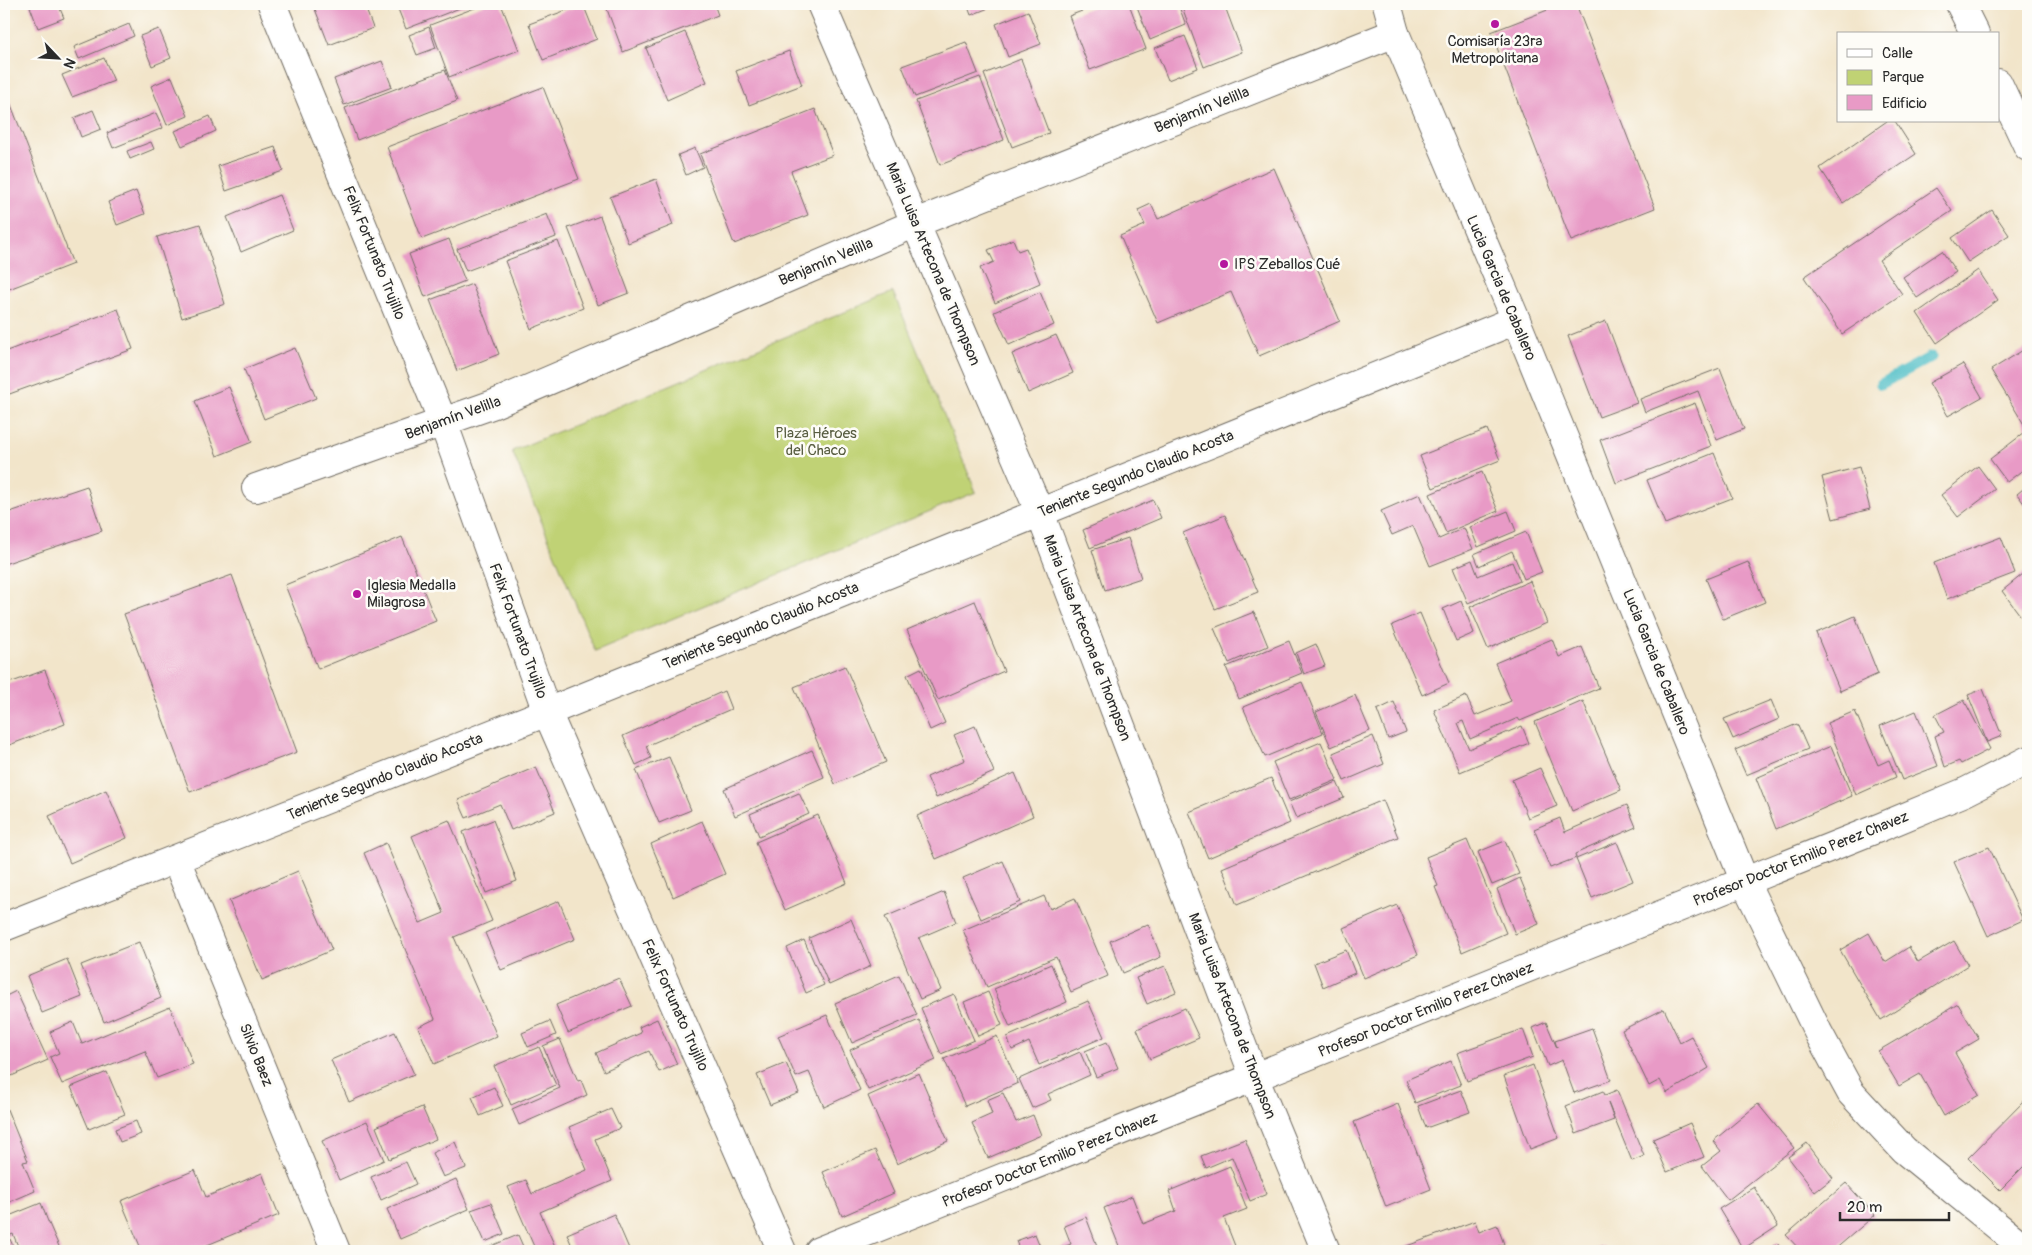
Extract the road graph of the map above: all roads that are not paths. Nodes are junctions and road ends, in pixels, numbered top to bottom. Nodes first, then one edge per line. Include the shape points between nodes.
1 (272, 4) edge
2 (821, 4) edge
3 (1387, 4) edge
4 (1960, 4) edge
5 (1974, 32) edge
6 (1395, 33) junction
7 (2000, 87) edge
8 (2028, 147) edge
9 (916, 223) junction
10 (1516, 320) junction
11 (443, 422) junction
12 (256, 488) dead end
13 (1040, 513) junction
14 (547, 712) junction
15 (2028, 760) edge
16 (176, 859) junction
17 (1744, 882) junction
18 (4, 928) edge
19 (1255, 1079) junction
20 (328, 1249) edge
21 (782, 1251) edge
22 (819, 1251) edge
23 (1326, 1251) edge
24 (2028, 1251) edge

1 - 11 street, Felix Fortunato Trujillo
2 - 9 street, Maria Luisa Artecona de Thompson
3 - 6 street, Lucia Garcia de Caballero
4 - 5 street
6 - 9 street, Benjamín Velilla
6 - 10 street, Lucia Garcia de Caballero
7 - 8 street
9 - 11 street, Benjamín Velilla via 494,404
9 - 13 street, Maria Luisa Artecona de Thompson
10 - 13 street, Teniente Segundo Claudio Acosta
10 - 17 street, Lucia Garcia de Caballero
11 - 12 street, Benjamín Velilla
11 - 14 street, Felix Fortunato Trujillo
13 - 14 street, Teniente Segundo Claudio Acosta
13 - 19 street, Maria Luisa Artecona de Thompson
14 - 16 street, Teniente Segundo Claudio Acosta
14 - 21 street, Felix Fortunato Trujillo
15 - 17 street, Profesor Doctor Emilio Perez Chavez via 1966,792
16 - 18 street, Teniente Segundo Claudio Acosta
16 - 20 street, Silvio Baez
17 - 19 street, Profesor Doctor Emilio Perez Chavez
17 - 24 street, Lucia Garcia de Caballero via 1851,1093 1904,1150
19 - 22 street, Profesor Doctor Emilio Perez Chavez
19 - 23 street, Maria Luisa Artecona de Thompson

